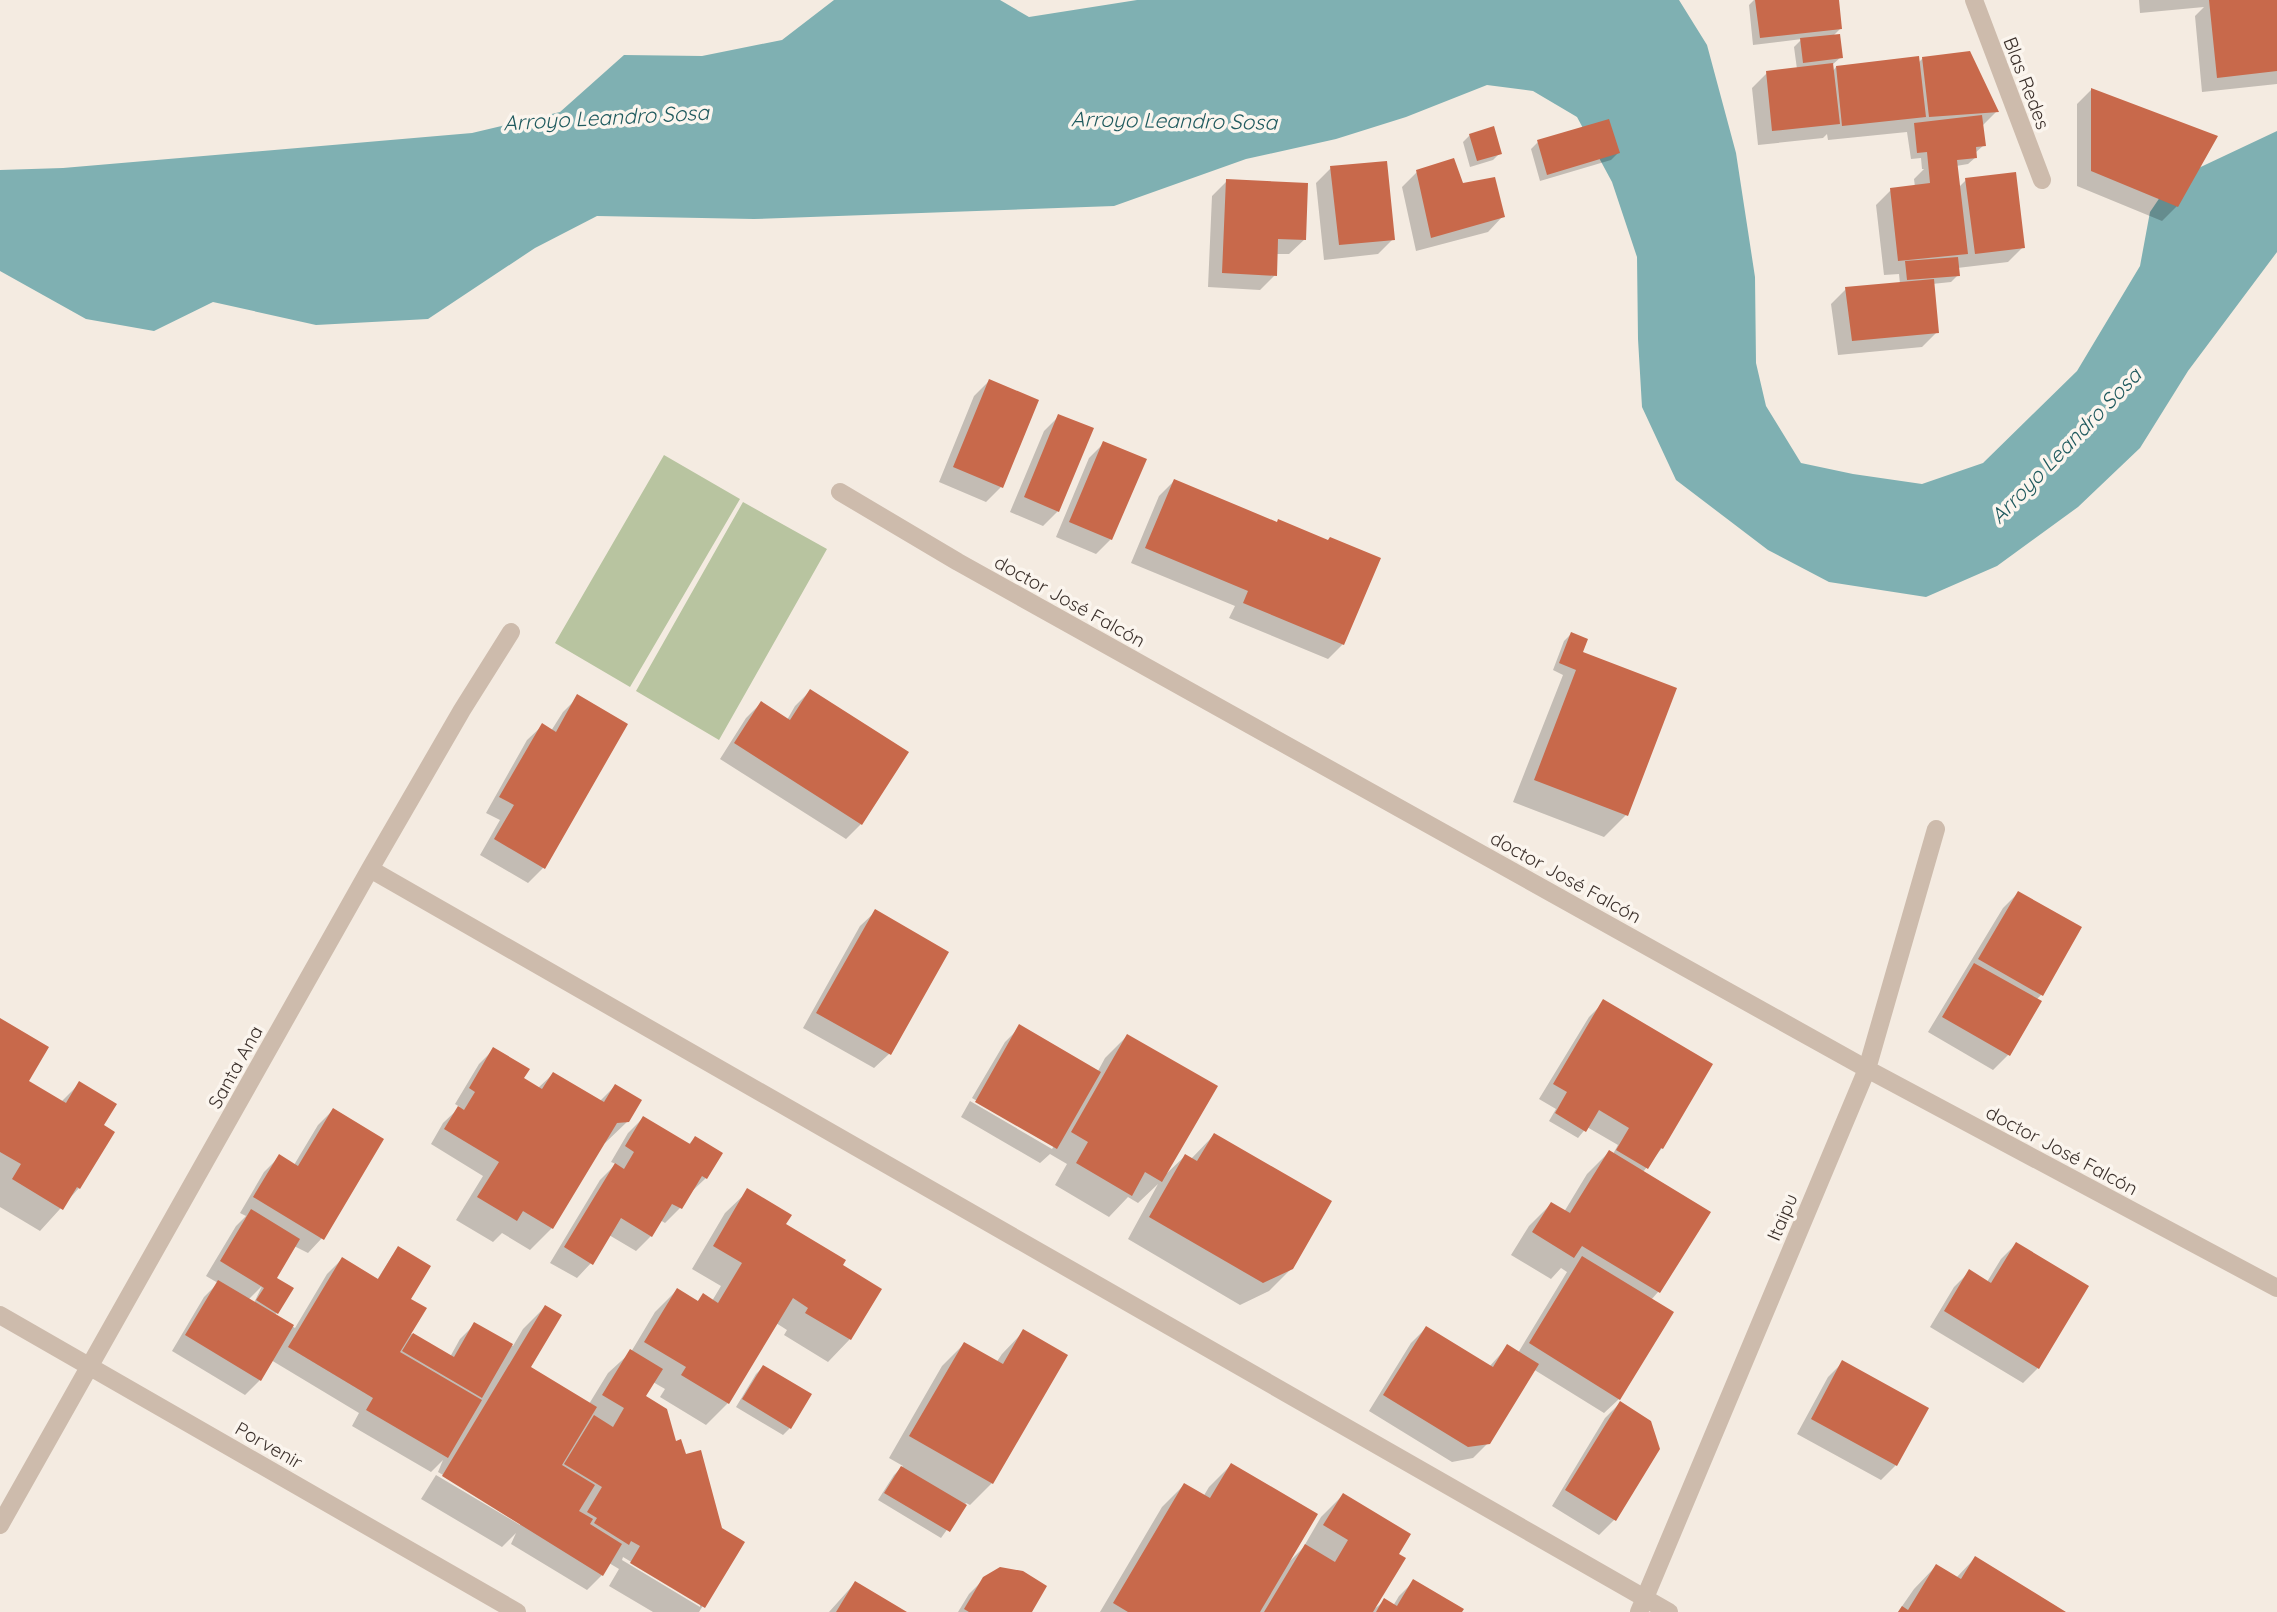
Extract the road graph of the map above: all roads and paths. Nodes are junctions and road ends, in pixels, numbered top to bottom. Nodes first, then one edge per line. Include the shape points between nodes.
1 (1974, 0) edge
2 (2042, 180) dead end
3 (839, 492) dead end
4 (511, 632) dead end
5 (1936, 829) dead end
6 (370, 869) junction
7 (1867, 1069) junction
8 (2277, 1288) edge
9 (0, 1315) edge
10 (90, 1367) junction
11 (0, 1525) edge
12 (1642, 1605) edge
13 (517, 1612) edge
14 (1669, 1612) edge

1 - 2 street, Blas Redes
3 - 7 street, doctor José Falcón
4 - 6 street, Santa Ana
5 - 7 street, Itaipu
6 - 10 street, Santa Ana
6 - 12 street
7 - 8 street, doctor José Falcón
7 - 12 street, Itaipu
9 - 10 street, Porvenir
10 - 11 street, Santa Ana
10 - 13 street, Porvenir
12 - 14 street

